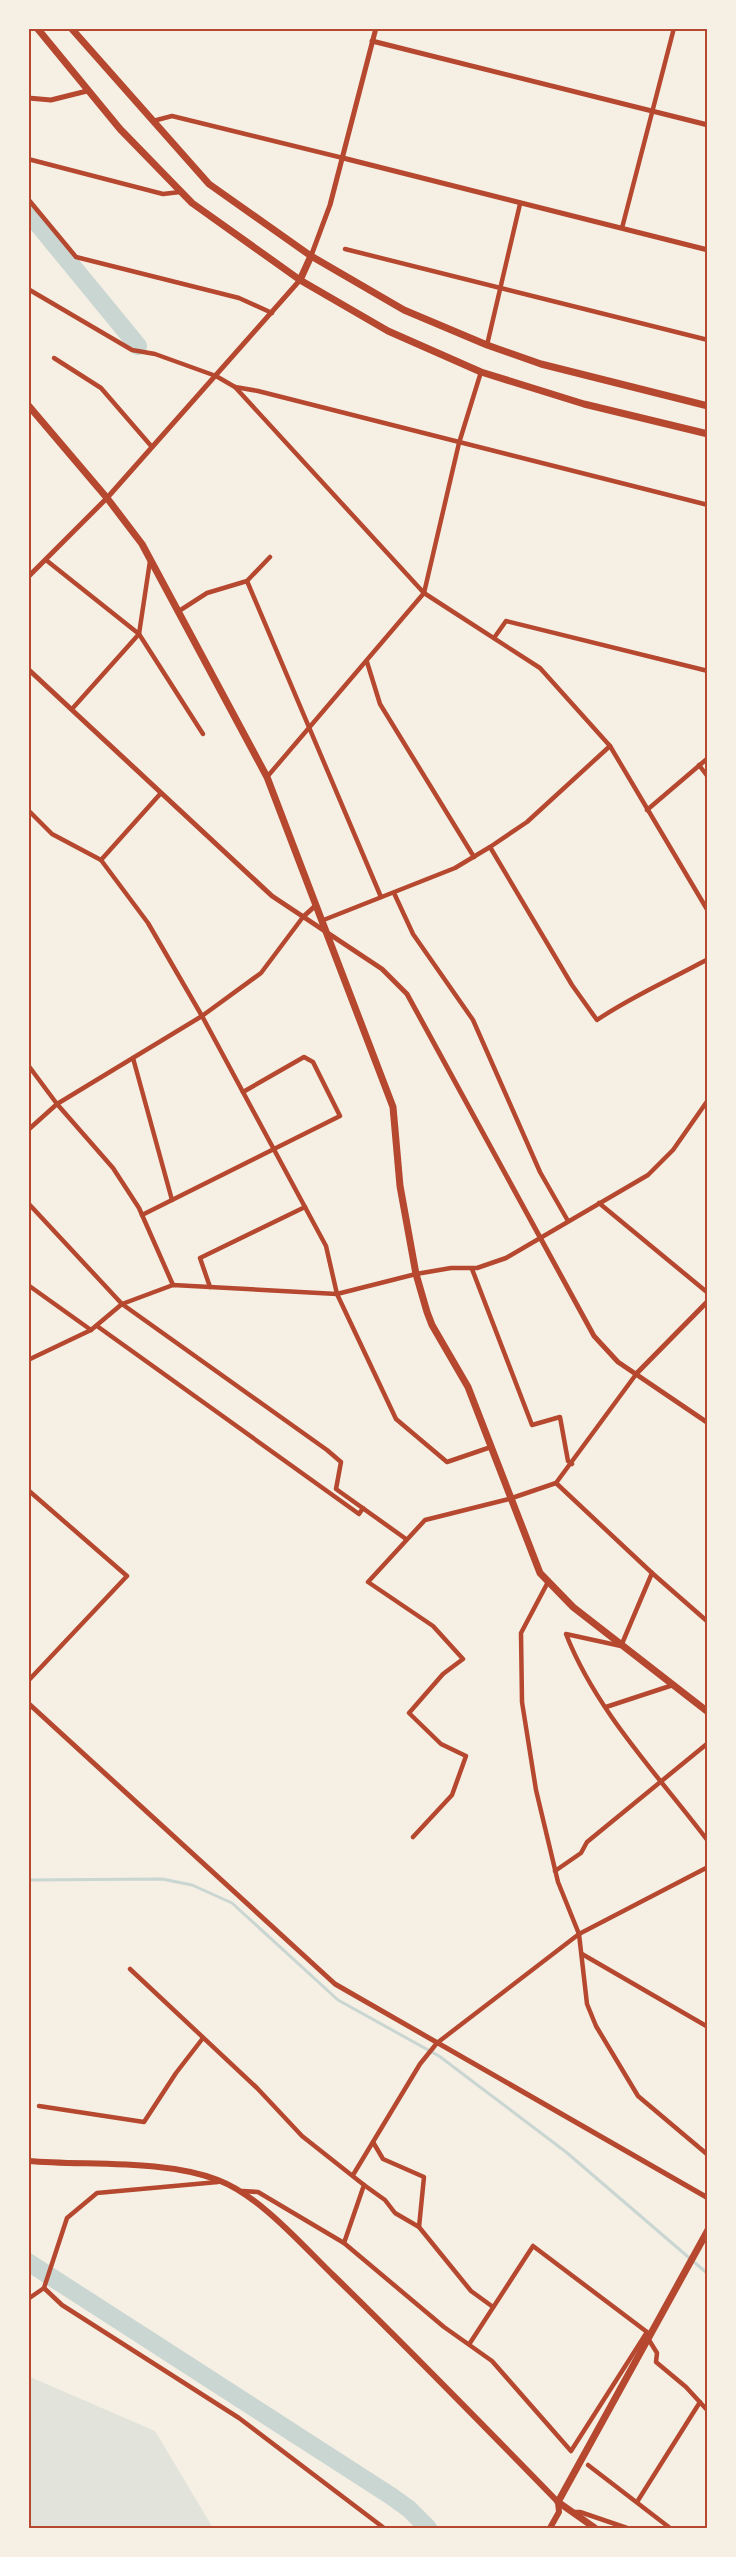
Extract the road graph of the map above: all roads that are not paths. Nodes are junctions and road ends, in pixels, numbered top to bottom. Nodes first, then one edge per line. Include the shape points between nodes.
1 (37, 28) edge
2 (71, 28) edge
3 (376, 28) edge
4 (674, 28) edge
5 (372, 41) junction
6 (87, 91) junction
7 (28, 98) edge
8 (653, 111) junction
9 (153, 121) junction
10 (708, 125) edge
11 (28, 159) edge
12 (343, 159) junction
13 (181, 192) junction
14 (28, 199) edge
15 (520, 204) junction
16 (622, 228) junction
17 (345, 249) dead end
18 (708, 250) edge
19 (310, 256) junction
20 (300, 280) junction
21 (28, 289) edge
22 (500, 289) junction
23 (272, 312) junction
24 (708, 340) edge
25 (487, 345) junction
26 (54, 358) dead end
27 (481, 372) junction
28 (216, 376) junction
29 (235, 387) junction
30 (28, 405) edge
31 (708, 406) edge
32 (708, 434) edge
33 (459, 443) junction
34 (152, 447) junction
35 (108, 498) junction
36 (708, 505) edge
37 (270, 557) dead end
38 (150, 558) junction
39 (46, 560) junction
40 (28, 577) edge
41 (247, 581) junction
42 (424, 593) junction
43 (179, 611) junction
44 (140, 634) junction
45 (494, 638) junction
46 (367, 662) junction
47 (28, 669) edge
48 (708, 671) edge
49 (72, 709) junction
50 (308, 729) junction
51 (203, 734) dead end
52 (610, 746) junction
53 (708, 758) edge
54 (699, 765) junction
55 (267, 777) junction
56 (708, 777) edge
57 (161, 793) junction
58 (28, 810) edge
59 (647, 810) junction
60 (490, 847) junction
61 (474, 857) junction
62 (101, 860) junction
63 (394, 893) junction
64 (381, 897) junction
65 (315, 906) junction
66 (708, 911) edge
67 (303, 917) junction
68 (321, 921) junction
69 (325, 932) junction
70 (708, 959) edge
71 (202, 1016) junction
72 (134, 1058) junction
73 (28, 1065) edge
74 (243, 1092) junction
75 (708, 1100) edge
76 (57, 1104) junction
77 (28, 1130) edge
78 (274, 1150) junction
79 (172, 1200) junction
80 (28, 1203) edge
81 (599, 1203) junction
82 (305, 1208) junction
83 (142, 1215) junction
84 (568, 1221) junction
85 (538, 1237) junction
86 (472, 1269) junction
87 (416, 1274) junction
88 (28, 1285) edge
89 (173, 1285) junction
90 (210, 1287) junction
91 (708, 1293) edge
92 (337, 1294) junction
93 (708, 1301) edge
94 (122, 1304) junction
95 (97, 1326) junction
96 (91, 1330) junction
97 (28, 1360) edge
98 (637, 1373) junction
99 (708, 1423) edge
100 (491, 1447) junction
101 (572, 1464) junction
102 (556, 1483) junction
103 (28, 1491) edge
104 (509, 1499) junction
105 (363, 1508) junction
106 (406, 1539) junction
107 (651, 1573) junction
108 (548, 1582) junction
109 (708, 1622) edge
110 (621, 1646) junction
111 (28, 1681) edge
112 (673, 1685) junction
113 (28, 1703) edge
114 (606, 1707) junction
115 (708, 1712) edge
116 (708, 1743) edge
117 (662, 1781) junction
118 (413, 1837) dead end
119 (708, 1841) edge
120 (708, 1867) edge
121 (555, 1871) junction
122 (579, 1934) junction
123 (582, 1954) junction
124 (130, 1969) dead end
125 (708, 2027) edge
126 (203, 2038) junction
127 (437, 2043) junction
128 (39, 2106) dead end
129 (373, 2142) junction
130 (708, 2155) edge
131 (28, 2161) edge
132 (353, 2175) junction
133 (221, 2181) junction
134 (364, 2185) junction
135 (239, 2191) junction
136 (708, 2198) edge
137 (419, 2227) junction
138 (708, 2230) edge
139 (344, 2243) junction
140 (44, 2288) junction
141 (28, 2299) edge
142 (493, 2307) junction
143 (649, 2336) junction
144 (470, 2343) junction
145 (700, 2402) junction
146 (708, 2411) edge
147 (588, 2465) dead end
148 (558, 2502) junction
149 (637, 2502) junction
150 (569, 2512) junction
151 (384, 2529) edge
152 (550, 2529) edge
153 (595, 2529) edge
154 (627, 2529) edge
155 (670, 2529) edge

1 - 6 main road
2 - 9 main road
3 - 5 street
4 - 8 street
5 - 8 street
5 - 12 street
6 - 7 street via 51,100
6 - 13 main road
8 - 10 street
8 - 16 street
9 - 12 street via 172,116
9 - 19 main road via 209,184
11 - 13 street via 163,194
12 - 15 street
12 - 19 street via 320,236
13 - 20 main road
14 - 23 street via 76,257 239,298
15 - 16 street
15 - 22 street
16 - 18 street
17 - 22 street
19 - 20 main road
19 - 25 main road via 404,310
20 - 23 street
20 - 27 main road via 388,331
21 - 28 street via 132,350
22 - 24 street
22 - 25 street
23 - 28 street
25 - 31 main road via 541,364
26 - 34 street via 101,388
27 - 32 main road via 584,404
27 - 33 street
28 - 29 street
28 - 34 street
29 - 33 street
29 - 42 street
30 - 35 main road
33 - 36 street
33 - 42 street
34 - 35 street
35 - 38 main road
35 - 39 street
37 - 41 street
38 - 43 main road
38 - 44 street
39 - 40 street
39 - 44 street
41 - 43 street via 207,593
41 - 50 street
42 - 45 street
42 - 46 street
43 - 55 main road
44 - 49 street
44 - 51 street
45 - 48 street via 506,621
45 - 52 street via 540,668
46 - 50 street
46 - 61 street via 380,704
47 - 49 street
49 - 57 street
50 - 55 street
50 - 64 street
52 - 59 street
52 - 60 street via 527,822
53 - 54 street
54 - 56 street
54 - 59 street
55 - 65 main road
57 - 62 street
57 - 67 street via 272,896
58 - 62 street via 52,834
59 - 66 street
60 - 61 street
60 - 70 street via 597,1020 629,998
61 - 63 street
62 - 71 street via 148,923
63 - 64 street
63 - 84 street via 413,934 473,1020 540,1172
64 - 68 street
65 - 67 street
65 - 68 main road
67 - 69 street
67 - 71 street via 261,973
68 - 69 main road
69 - 85 street via 382,969 407,994
69 - 87 main road via 393,1107 400,1186
71 - 72 street
71 - 74 street
72 - 76 street
72 - 79 street
73 - 76 street
74 - 78 street
74 - 78 street via 304,1058 313,1062 340,1116
75 - 81 street via 673,1150 648,1175
76 - 77 street
76 - 83 street via 113,1168
78 - 79 street
78 - 82 street
79 - 83 street
80 - 94 street
81 - 84 street
81 - 91 street
82 - 90 street via 200,1258
82 - 92 street via 326,1245
83 - 89 street
84 - 85 street
85 - 86 street via 506,1258
85 - 98 street via 594,1336 618,1362
86 - 87 street
86 - 101 street via 532,1425 560,1417 568,1461
87 - 92 street
87 - 100 main road via 432,1325 468,1387
88 - 96 street
89 - 90 street
89 - 94 street
90 - 92 street
92 - 100 street via 396,1419 447,1462
93 - 98 street
94 - 95 street
94 - 105 street via 327,1450 341,1462 336,1489
95 - 96 street
95 - 105 street via 359,1514
96 - 97 street
98 - 99 street
98 - 101 street
100 - 104 main road
101 - 102 street
102 - 104 street
102 - 107 street
103 - 111 street via 127,1576
104 - 106 street via 425,1520
104 - 108 main road
105 - 106 street
106 - 118 street via 368,1582 433,1626 463,1659 443,1674 409,1713 441,1744 466,1756 452,1795
107 - 109 street
107 - 110 street
108 - 110 main road
108 - 121 street via 521,1634 522,1702 536,1790
110 - 112 main road
110 - 114 street via 566,1634 577,1661
112 - 114 street
112 - 115 main road
113 - 127 street via 335,1984
114 - 117 street
116 - 117 street
117 - 119 street
117 - 121 street
120 - 122 street
121 - 122 street
122 - 123 street
122 - 127 street
123 - 125 street
123 - 130 street via 587,2004 638,2096
124 - 126 street
126 - 128 street via 144,2122
126 - 132 street via 302,2136
127 - 129 street
127 - 136 street
129 - 132 street
129 - 137 street via 383,2159 424,2177
131 - 133 main road via 194,2172
132 - 134 street
133 - 135 main road
133 - 140 street via 97,2193 67,2217
134 - 137 street via 385,2200 394,2213
134 - 139 street
135 - 139 street via 258,2192
135 - 148 main road via 392,2332
137 - 142 street via 471,2291
138 - 143 main road
139 - 144 street via 444,2327
140 - 141 street
140 - 151 street via 62,2305 239,2418
142 - 143 street via 533,2246
142 - 144 street
143 - 144 street via 571,2451 492,2361
143 - 145 street via 657,2353 656,2362
143 - 148 main road
145 - 146 street
145 - 149 street
147 - 149 street
148 - 150 main road
148 - 152 main road via 559,2512
149 - 155 street
150 - 153 main road
150 - 154 street via 580,2512

